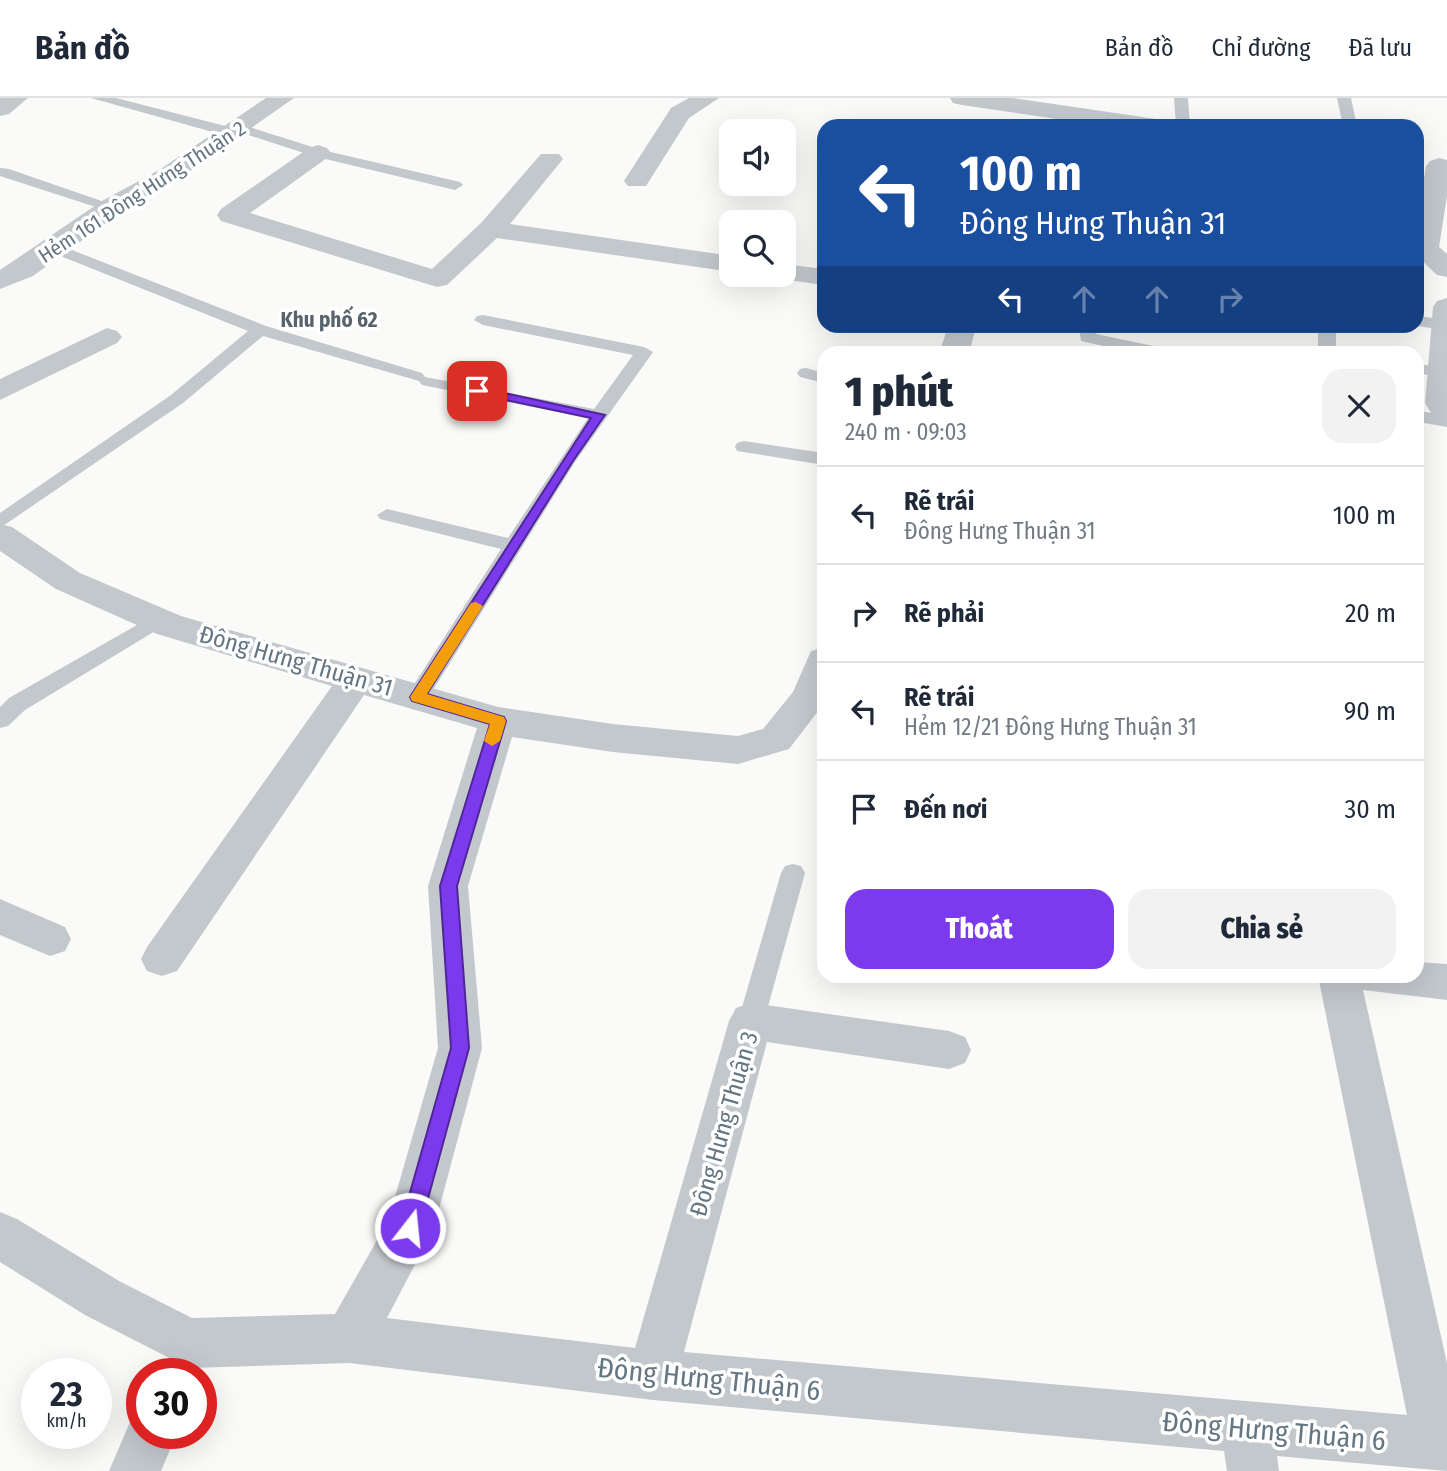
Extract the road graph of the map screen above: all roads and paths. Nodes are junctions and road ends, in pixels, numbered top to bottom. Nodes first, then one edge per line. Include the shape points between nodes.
1 (16, 98) edge
2 (98, 98) edge
3 (282, 98) edge
4 (707, 98) edge
5 (962, 98) edge
6 (1181, 98) edge
7 (1344, 98) edge
8 (0, 109) edge
9 (1032, 117) edge
10 (1060, 119) edge
11 (1182, 119) edge
12 (1348, 119) edge
13 (236, 130) junction
14 (318, 153) junction
15 (550, 159) dead end
16 (1434, 165) edge
17 (4, 172) dead end
18 (637, 181) dead end
19 (455, 185) dead end
20 (111, 207) junction
21 (491, 229) junction
22 (54, 248) junction
23 (719, 262) edge
24 (1447, 269) edge
25 (796, 274) edge
26 (817, 277) edge
27 (0, 281) edge
28 (1437, 318) edge
29 (483, 320) dead end
30 (260, 330) junction
31 (1087, 333) edge
32 (107, 337) dead end
33 (1129, 346) edge
34 (1429, 371) edge
35 (806, 373) dead end
36 (817, 376) edge
37 (422, 379) joint
38 (0, 391) edge
39 (1447, 414) edge
40 (599, 415) junction
41 (1424, 418) edge
42 (1447, 421) edge
43 (744, 447) dead end
44 (817, 458) edge
45 (387, 515) dead end
46 (0, 522) edge
47 (0, 535) edge
48 (515, 546) junction
49 (158, 620) junction
50 (817, 677) edge
51 (357, 678) junction
52 (417, 697) junction
53 (0, 720) edge
54 (498, 721) junction
55 (798, 724) edge
56 (793, 873) dead end
57 (0, 916) edge
58 (50, 939) dead end
59 (162, 959) dead end
60 (1424, 980) edge
61 (1447, 982) edge
62 (1341, 983) edge
63 (751, 1021) junction
64 (949, 1050) dead end
65 (0, 1235) edge
66 (349, 1338) junction
67 (183, 1358) edge
68 (653, 1376) junction
69 (1443, 1445) edge
70 (144, 1449) edge
71 (1250, 1450) edge
72 (135, 1471) edge

1 - 8 street
2 - 13 lane
3 - 13 street, Hẻm 161 Đông Hưng Thuận 2
4 - 18 street via 680,113
5 - 9 street
6 - 11 lane
7 - 12 lane
9 - 10 street
13 - 14 lane
13 - 20 street, Hẻm 161 Đông Hưng Thuận 2
14 - 19 lane
14 - 21 street via 230,215 437,279
15 - 21 street
16 - 24 street via 1425,249
17 - 20 lane
20 - 22 street, Hẻm 161 Đông Hưng Thuận 2
21 - 23 street
22 - 27 street, Hẻm 161 Đông Hưng Thuận 2
22 - 30 lane
25 - 26 street
28 - 34 street
29 - 40 lane via 643,352
30 - 37 lane
30 - 46 lane via 177,399
31 - 33 lane via 1087,337
32 - 38 street
34 - 39 street
35 - 36 lane
37 - 40 lane
40 - 48 lane
41 - 42 lane
43 - 44 lane
45 - 48 lane
47 - 49 street, Đông Hưng Thuận 31 via 68,581
48 - 52 lane
49 - 51 street, Đông Hưng Thuận 31
49 - 53 lane via 18,704
50 - 55 street
51 - 52 street, Đông Hưng Thuận 31
51 - 59 street
52 - 54 street, Đông Hưng Thuận 31
54 - 55 street, Đông Hưng Thuận 31 via 738,750
54 - 66 street via 448,886 460,1048 410,1228
56 - 63 lane
57 - 58 street
60 - 61 street
62 - 69 street
63 - 64 street, Đông Hưng Thuận 3
63 - 68 street, Đông Hưng Thuận 3
65 - 67 street, Đông Hưng Thuận 6 via 102,1298
66 - 67 street, Đông Hưng Thuận 6
66 - 68 street, Đông Hưng Thuận 6
68 - 71 street, Đông Hưng Thuận 6
69 - 71 street, Đông Hưng Thuận 6
70 - 72 street

